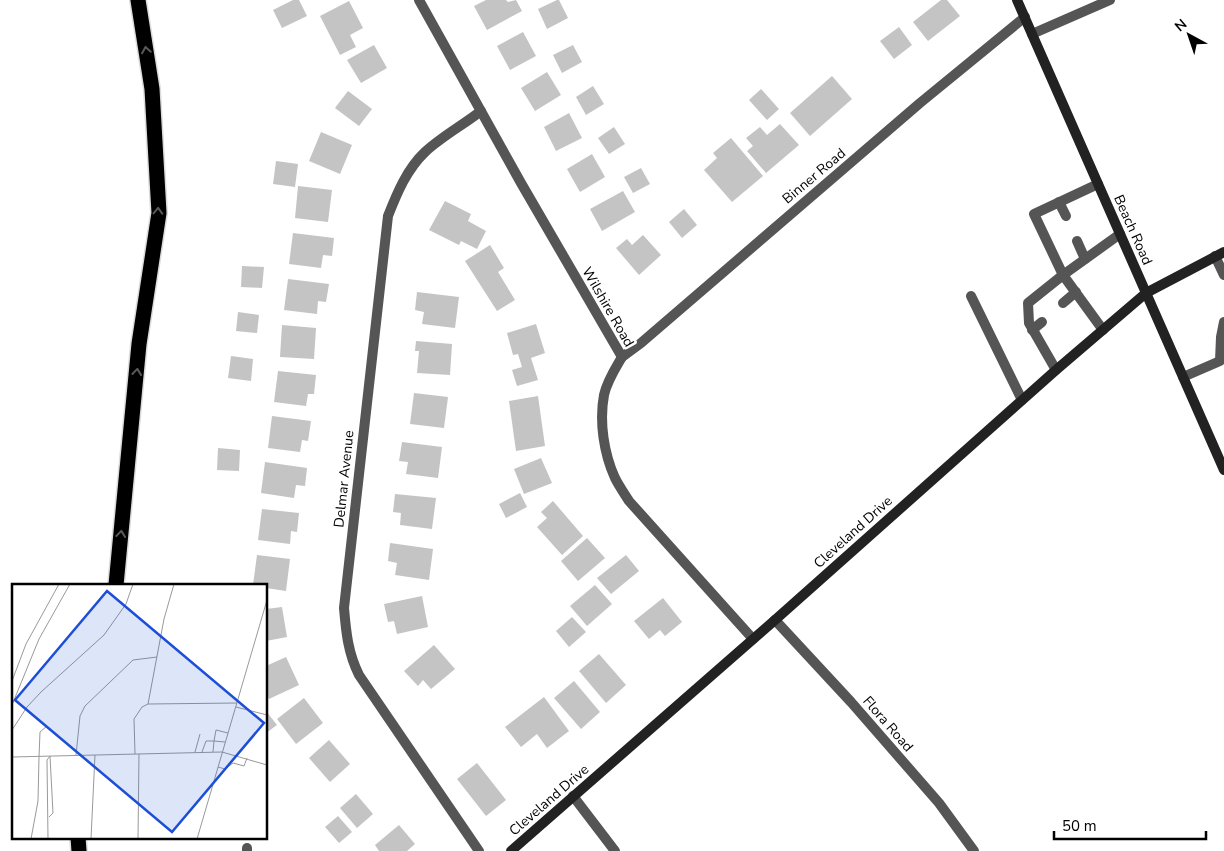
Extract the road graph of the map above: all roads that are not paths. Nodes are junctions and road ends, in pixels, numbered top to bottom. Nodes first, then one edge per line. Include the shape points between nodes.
1 (138, 0) edge
2 (420, 0) edge
3 (1017, 0) edge
4 (1110, 0) edge
5 (1025, 17) junction
6 (1032, 34) junction
7 (481, 111) junction
8 (1098, 184) junction
9 (1059, 202) junction
10 (1066, 216) dead end
11 (1120, 234) junction
12 (1077, 241) dead end
13 (1219, 254) edge
14 (1085, 259) junction
15 (1063, 275) junction
16 (1224, 275) edge
17 (1076, 292) junction
18 (1146, 293) junction
19 (971, 296) dead end
20 (1062, 303) dead end
21 (1042, 322) dead end
22 (1224, 322) edge
23 (1032, 330) junction
24 (1103, 330) junction
25 (622, 357) junction
26 (1056, 370) junction
27 (1183, 377) junction
28 (1022, 400) junction
29 (1224, 470) edge
30 (116, 584) edge
31 (775, 620) junction
32 (753, 639) junction
33 (574, 796) junction
34 (78, 838) edge
35 (79, 851) edge
36 (479, 851) edge
37 (511, 851) edge
38 (615, 851) edge
39 (974, 851) edge

30 -> 1 highway via 139,344 159,213 152,90
2 - 7 street, Wilshire Road
3 - 5 street, Beach Road
4 - 6 street
5 - 6 street, Beach Road
5 - 25 street, Binner Road
6 - 8 street, Beach Road
7 - 25 street, Wilshire Road
7 - 36 street, Delmar Avenue via 424,153 398,190 388,216 344,608 351,660 359,675
8 - 9 street
8 - 11 street, Beach Road
9 - 10 street
9 - 15 street via 1034,214
11 - 14 street
11 - 18 street, Beach Road
12 - 14 street
13 - 16 street
13 - 18 street, Cleveland Drive
14 - 15 street
15 - 17 street
15 - 23 street via 1028,303
17 - 20 street
17 - 24 street
18 - 24 street, Cleveland Drive
18 - 27 street, Beach Road
19 - 28 street
21 - 23 street
22 - 27 street via 1220,361
23 - 26 street
24 - 26 street, Cleveland Drive
25 - 32 street, Wilshire Road via 604,395 606,452 615,479 629,501
26 - 28 street, Cleveland Drive
27 - 29 street, Beach Road
28 - 31 street, Cleveland Drive
31 - 32 street, Cleveland Drive
31 - 39 street, Flora Road via 939,803
32 - 33 street, Cleveland Drive
33 - 37 street, Cleveland Drive
33 - 38 street
34 - 35 highway

